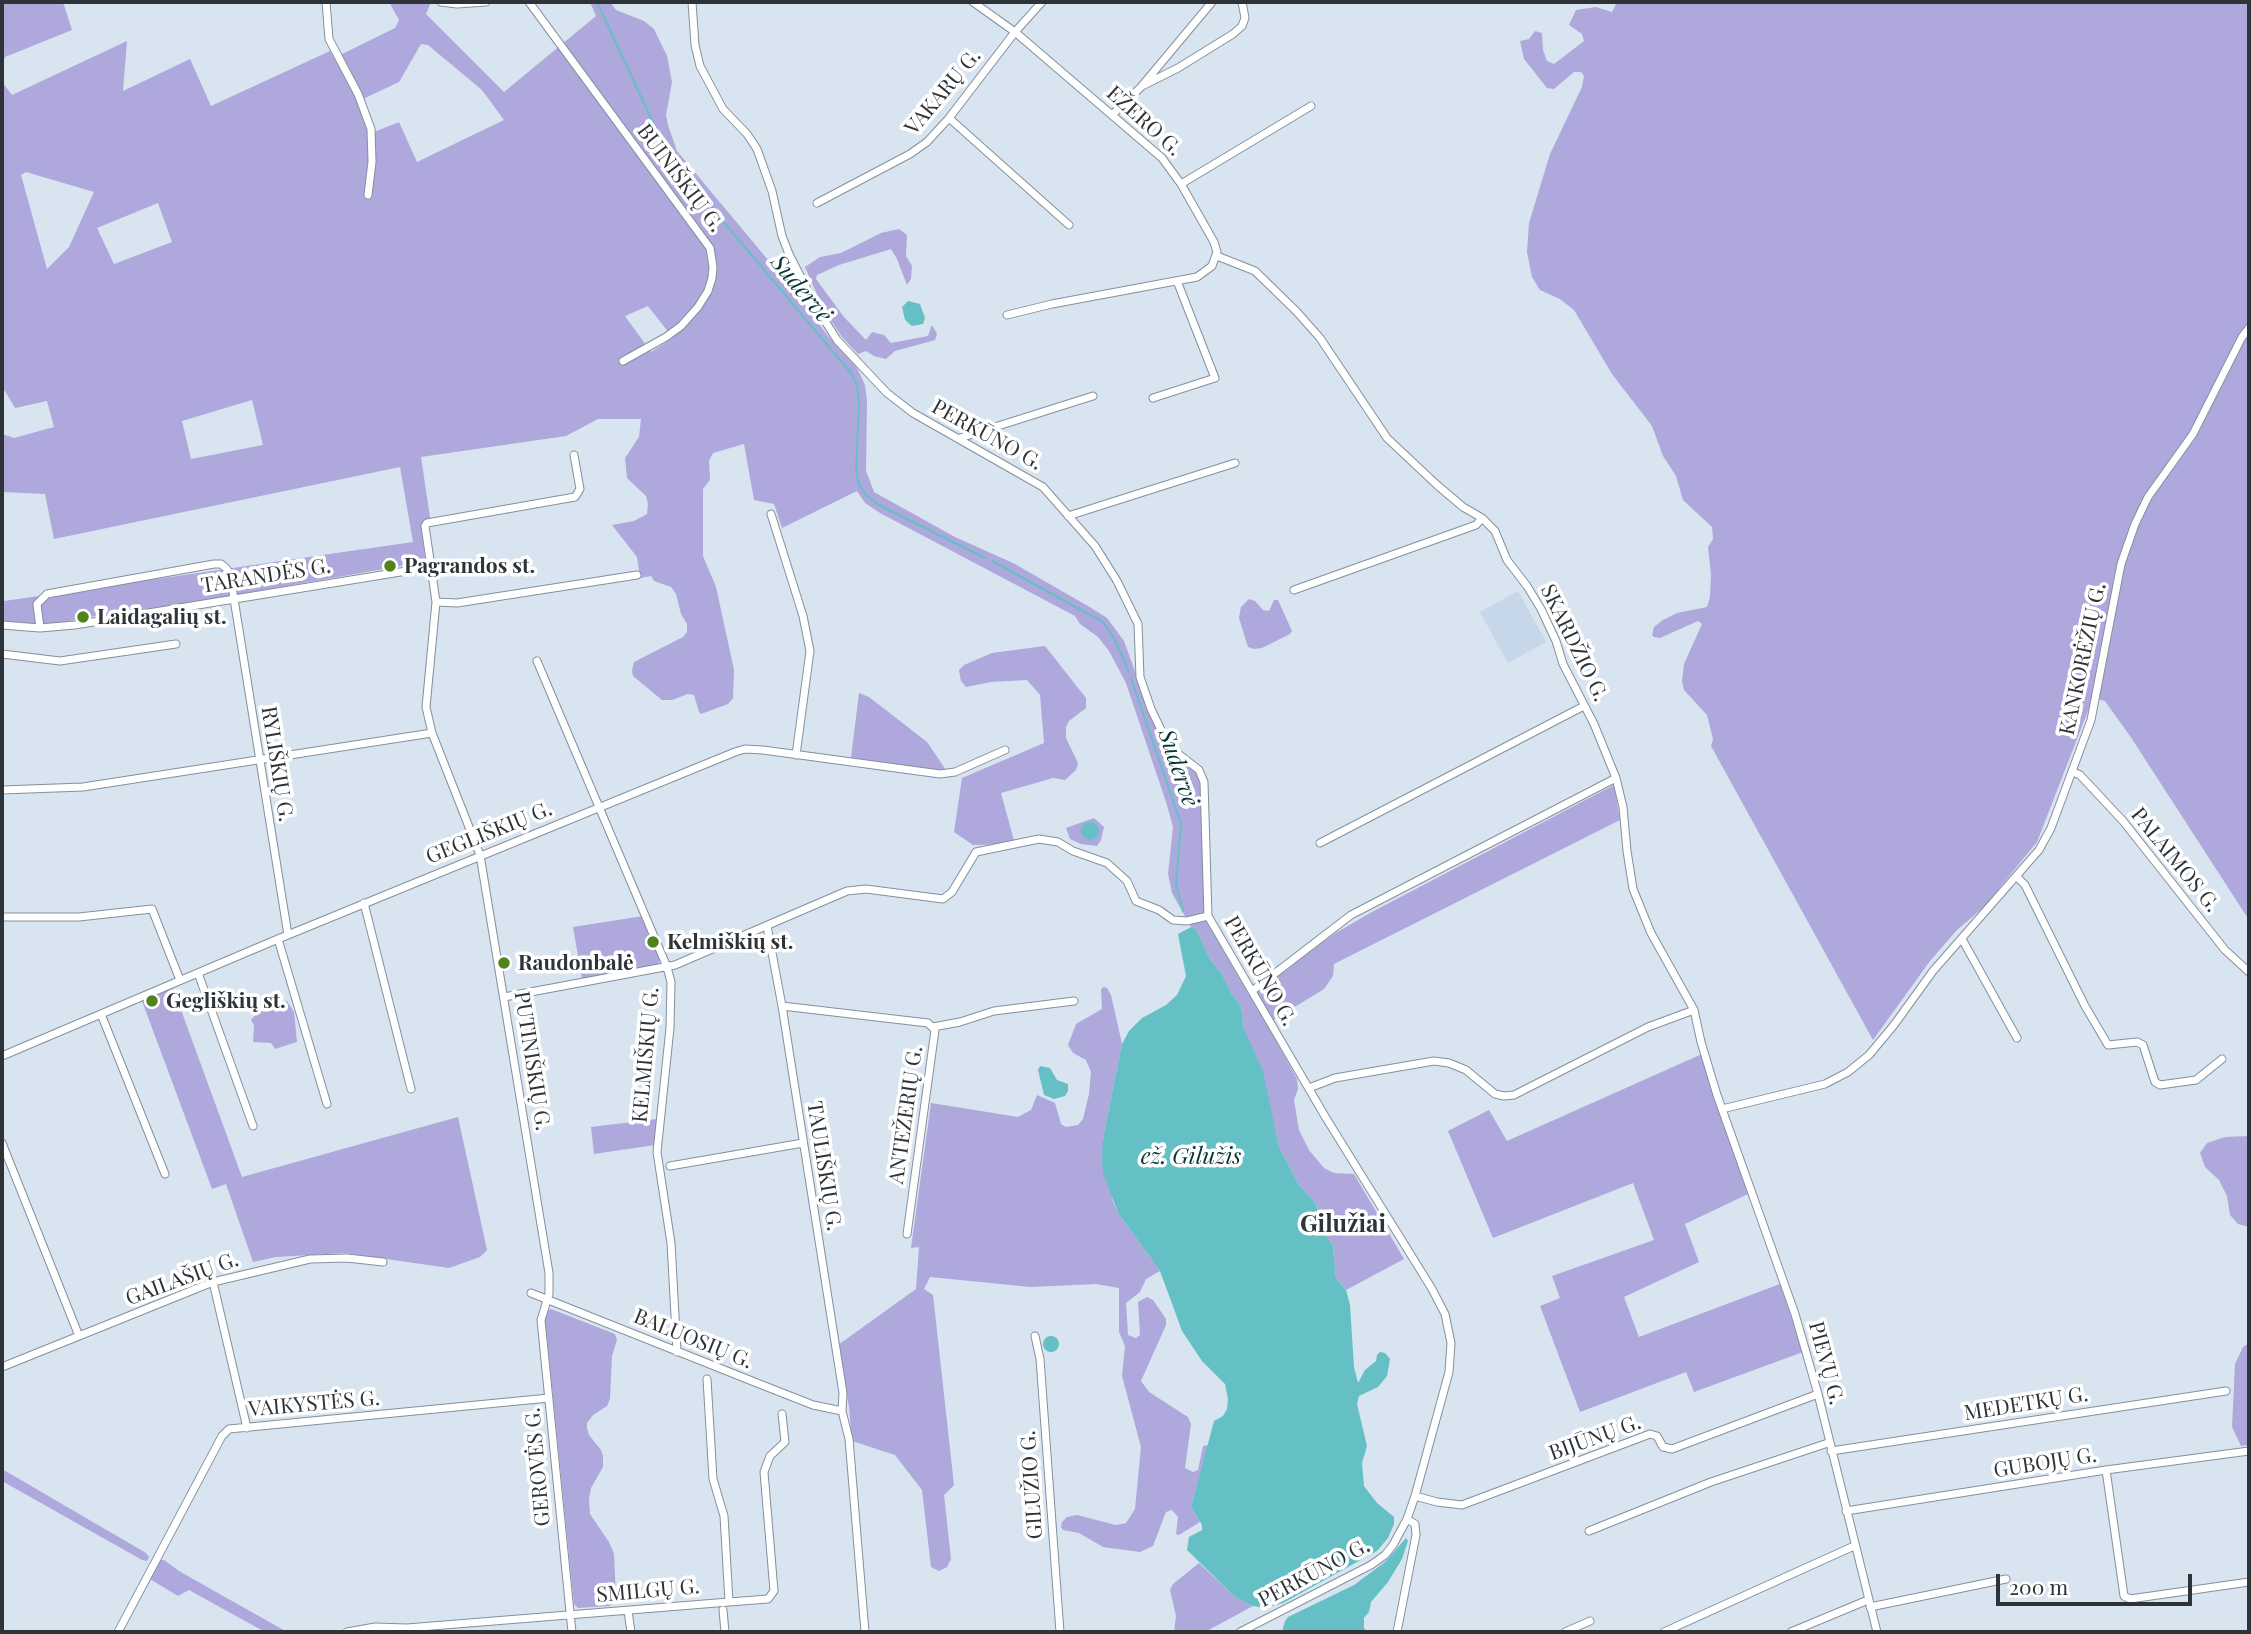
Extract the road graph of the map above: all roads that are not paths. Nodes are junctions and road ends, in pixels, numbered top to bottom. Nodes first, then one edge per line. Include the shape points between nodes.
1 (326, 2) edge
2 (441, 2) edge
3 (486, 2) edge
4 (529, 2) edge
5 (692, 2) edge
6 (972, 2) edge
7 (1042, 2) edge
8 (1212, 2) edge
9 (1242, 2) edge
10 (1015, 33) junction
11 (1141, 87) junction
12 (1311, 106) dead end
13 (1112, 115) junction
14 (949, 118) junction
15 (1181, 184) junction
16 (368, 195) dead end
17 (817, 203) dead end
18 (1069, 225) dead end
19 (1217, 256) junction
20 (1177, 281) junction
21 (1007, 315) dead end
22 (2249, 328) edge
23 (623, 361) dead end
24 (1093, 396) dead end
25 (1153, 398) dead end
26 (960, 438) junction
27 (574, 454) dead end
28 (1235, 463) dead end
29 (771, 514) dead end
30 (1068, 516) junction
31 (1482, 518) junction
32 (431, 567) junction
33 (637, 575) dead end
34 (1294, 590) dead end
35 (233, 599) junction
36 (436, 602) junction
37 (2, 625) edge
38 (40, 628) junction
39 (176, 645) dead end
40 (2, 654) edge
41 (537, 661) dead end
42 (1584, 706) junction
43 (432, 733) junction
44 (1005, 750) dead end
45 (796, 755) junction
46 (258, 759) junction
47 (2073, 772) junction
48 (1616, 778) junction
49 (2, 790) edge
50 (600, 806) junction
51 (1320, 843) dead end
52 (480, 855) junction
53 (2017, 877) junction
54 (364, 903) junction
55 (1208, 916) junction
56 (2, 917) edge
57 (767, 926) junction
58 (288, 935) junction
59 (278, 939) junction
60 (1962, 939) junction
61 (667, 967) junction
62 (2249, 972) edge
63 (198, 973) junction
64 (180, 980) junction
65 (1252, 991) junction
66 (504, 997) junction
67 (1074, 1001) dead end
68 (782, 1006) junction
69 (1694, 1010) junction
70 (101, 1014) junction
71 (933, 1027) junction
72 (2017, 1038) dead end
73 (2, 1056) edge
74 (2222, 1059) dead end
75 (1309, 1088) junction
76 (411, 1089) dead end
77 (327, 1104) dead end
78 (1722, 1110) junction
79 (253, 1126) dead end
80 (2, 1143) edge
81 (803, 1143) junction
82 (670, 1166) dead end
83 (165, 1174) dead end
84 (906, 1234) dead end
85 (383, 1262) dead end
86 (213, 1282) junction
87 (531, 1293) dead end
88 (547, 1299) junction
89 (79, 1336) junction
90 (1035, 1336) dead end
91 (677, 1352) junction
92 (2, 1367) edge
93 (707, 1380) dead end
94 (2226, 1391) dead end
95 (1818, 1394) junction
96 (549, 1398) junction
97 (842, 1411) junction
98 (782, 1414) dead end
99 (247, 1428) junction
100 (1830, 1447) junction
101 (2249, 1451) edge
102 (2106, 1470) junction
103 (1415, 1496) junction
104 (1846, 1511) junction
105 (1407, 1519) junction
106 (1589, 1531) dead end
107 (1854, 1546) junction
108 (2006, 1579) dead end
109 (2249, 1582) edge
110 (729, 1602) junction
111 (1869, 1603) junction
112 (723, 1610) dead end
113 (628, 1611) junction
114 (570, 1615) junction
115 (1590, 1621) dead end
116 (118, 1632) edge
117 (347, 1632) edge
118 (572, 1632) edge
119 (631, 1632) edge
120 (725, 1632) edge
121 (865, 1632) edge
122 (1060, 1632) edge
123 (1240, 1632) edge
124 (1397, 1632) edge
125 (1565, 1632) edge
126 (1664, 1632) edge
127 (1791, 1632) edge
128 (1877, 1632) edge

1 - 16 street via 329,40 371,129
2 - 3 street
4 - 23 street, BUINIŠKIŲ G. via 710,248 712,278 698,307 666,337
5 - 26 street, PERKŪNO G. via 699,66 723,109 757,149 789,254 825,323 899,403
6 - 10 street, EŽERO G.
7 - 10 street, VAKARŲ G.
8 - 11 street
9 - 11 street via 1245,18 1233,34
10 - 13 street, EŽERO G.
10 - 14 street, VAKARŲ G.
11 - 13 street
12 - 15 street
13 - 15 street, EŽERO G. via 1162,158
14 - 17 street, VAKARŲ G. via 910,154
14 - 18 street
15 - 19 street, EŽERO G. via 1214,242
19 - 20 street via 1203,275
19 - 31 street, SKARDŽIO G. via 1255,271 1278,292 1320,338 1387,438 1463,507
20 - 21 street
20 - 25 street via 1215,378
22 - 47 street, KANKORĖŽIŲ G. via 2193,434 2148,497 2135,524 2121,565 2096,704
24 - 26 street
26 - 30 street, PERKŪNO G. via 1036,482
27 - 32 street via 580,489 575,497 427,523
28 - 30 street
29 - 45 street via 810,651
30 - 55 street, PERKŪNO G. via 1101,555 1135,617 1140,631 1140,677 1166,740 1199,770 1204,782
31 - 34 street via 1476,525
31 - 42 street, SKARDŽIO G. via 1495,531 1507,560 1533,594
32 - 35 street, TARANDĖS G.
32 - 36 street, PUTINIŠKIŲ G.
33 - 36 street via 457,603
35 - 38 street, TARANDĖS G.
35 - 38 street, RYLIŠKIŲ G. via 230,575 221,564 47,594 37,604
35 - 46 street, RYLIŠKIŲ G.
36 - 43 street, PUTINIŠKIŲ G. via 426,698
37 - 38 street, TARANDĖS G.
39 - 40 street via 60,661
41 - 50 street, KELMIŠKIŲ G.
42 - 48 street, SKARDŽIO G.
42 - 51 street
43 - 46 street
43 - 52 street, PUTINIŠKIŲ G.
44 - 45 street, GEGLIŠKIŲ G. via 940,774
45 - 50 street, GEGLIŠKIŲ G. via 735,752
46 - 49 street via 83,787
46 - 58 street, RYLIŠKIŲ G.
47 - 53 street, KANKORĖŽIŲ G. via 2045,840
47 - 62 street, PALAIMOS G. via 2123,821 2225,950
48 - 65 street via 1351,915
48 - 69 street, SKARDŽIO G. via 1636,899
50 - 52 street, GEGLIŠKIŲ G.
50 - 61 street, KELMIŠKIŲ G.
52 - 54 street, GEGLIŠKIŲ G.
52 - 66 street, PUTINIŠKIŲ G.
53 - 60 street, KANKORĖŽIŲ G.
53 - 74 street via 2108,1045 2143,1045 2160,1085 2196,1080
54 - 58 street, GEGLIŠKIŲ G.
54 - 76 street
55 - 57 street via 1179,921 1140,904 1127,881 1107,863 1049,839 976,852 953,892 943,899 857,889
55 - 65 street, PERKŪNO G.
56 - 64 street via 79,917 152,909
57 - 61 street
57 - 68 street, TAULIŠKIŲ G.
58 - 59 street, GEGLIŠKIŲ G.
59 - 63 street, GEGLIŠKIŲ G.
59 - 77 street
60 - 72 street
60 - 78 street, KANKORĖŽIŲ G. via 1869,1055 1848,1072 1825,1084
61 - 66 street
61 - 91 street, KELMIŠKIŲ G. via 672,999 657,1152 671,1243
63 - 64 street, GEGLIŠKIŲ G.
63 - 79 street
64 - 70 street, GEGLIŠKIŲ G.
65 - 75 street, PERKŪNO G.
66 - 88 street, PUTINIŠKIŲ G. via 549,1273
67 - 71 street via 994,1011
68 - 71 street, ANTEŽERIŲ G.
68 - 81 street, TAULIŠKIŲ G.
69 - 75 street via 1648,1027 1514,1095 1496,1094 1466,1070 1434,1061 1335,1078
69 - 78 street, SKARDŽIO G.
70 - 73 street, GEGLIŠKIŲ G.
70 - 83 street
71 - 84 street, ANTEŽERIŲ G.
75 - 103 street, PERKŪNO G. via 1432,1289 1448,1323 1449,1372
78 - 95 street, PIEVŲ G. via 1795,1314
80 - 89 street
81 - 82 street
81 - 97 street, TAULIŠKIŲ G. via 843,1393
85 - 86 street, GAILAŠIŲ G. via 310,1259
86 - 89 street, GAILAŠIŲ G.
86 - 99 street
87 - 88 street, BALUOSIŲ G.
88 - 91 street, BALUOSIŲ G.
88 - 96 street, GEROVĖS G. via 541,1320
89 - 92 street, GAILAŠIŲ G.
90 - 122 street, GILUŽIO G.
91 - 97 street, BALUOSIŲ G. via 813,1405
93 - 110 street, SMILGŲ G. via 713,1479 724,1516
94 - 100 street, MEDETKŲ G.
95 - 100 street, PIEVŲ G.
95 - 103 street, BIJŪNŲ G. via 1672,1449 1650,1434 1462,1505
96 - 99 street, VAIKYSTĖS G.
96 - 114 street, GEROVĖS G.
97 - 121 street, TAULIŠKIŲ G. via 849,1438
98 - 110 street via 785,1442 770,1456 764,1472 774,1591 768,1599
99 - 116 street, VAIKYSTĖS G. via 229,1429 222,1436
100 - 104 street, PIEVŲ G.
100 - 106 street, MEDETKŲ G. via 1711,1482
101 - 102 street, GUBOJŲ G.
102 - 104 street, GUBOJŲ G.
102 - 109 street via 2124,1596 2130,1599
103 - 105 street, PERKŪNO G.
104 - 107 street, PIEVŲ G.
105 - 123 street, PERKŪNO G. via 1393,1545 1371,1565
105 - 124 street via 1415,1524 1416,1535
107 - 111 street, PIEVŲ G.
107 - 126 street
108 - 111 street
110 - 113 street, SMILGŲ G.
111 - 127 street
111 - 128 street, PIEVŲ G.
112 - 120 street
113 - 114 street, SMILGŲ G.
113 - 119 street
114 - 117 street, SMILGŲ G.
114 - 118 street, GEROVĖS G.
115 - 125 street

